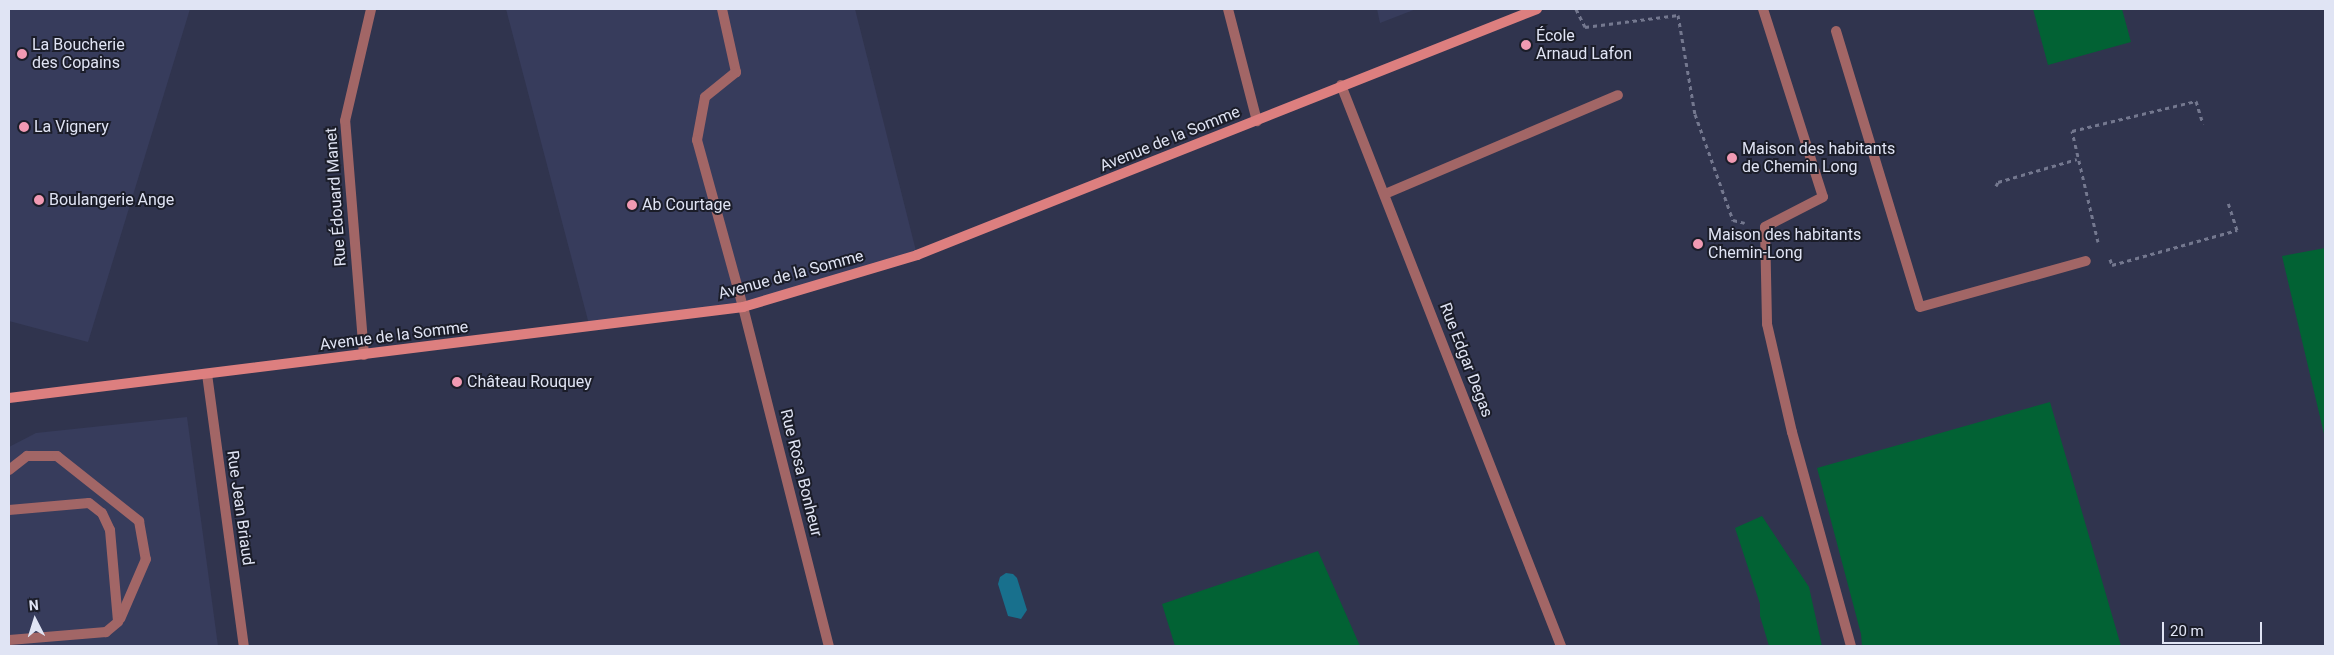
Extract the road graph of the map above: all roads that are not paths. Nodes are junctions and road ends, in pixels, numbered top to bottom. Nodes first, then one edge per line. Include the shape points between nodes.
1 (371, 9) edge
2 (722, 9) edge
3 (1228, 9) edge
4 (1537, 9) edge
5 (1763, 9) edge
6 (1836, 30) dead end
7 (1341, 86) junction
8 (1618, 95) dead end
9 (1257, 120) junction
10 (1385, 194) junction
11 (2086, 261) road end
12 (743, 307) junction
13 (364, 355) junction
14 (207, 374) junction
15 (9, 398) edge
16 (9, 470) edge
17 (9, 510) edge
18 (118, 622) junction
19 (9, 640) edge
20 (244, 646) edge
21 (829, 646) edge
22 (1561, 646) edge
23 (1852, 646) edge

1 - 13 street, Rue Édouard Manet via 345,121
2 - 12 street, Rue Rosa Bonheur via 736,72 705,97 697,140
3 - 9 street
4 - 7 main road, Avenue de la Somme
5 - 23 street via 1823,197 1765,227 1767,324 1792,432
6 - 11 street via 1920,307
7 - 9 main road, Avenue de la Somme
7 - 10 street, Rue Edgar Degas
8 - 10 street
9 - 12 main road, Avenue de la Somme via 917,255
10 - 22 street, Rue Edgar Degas
12 - 13 main road, Avenue de la Somme
12 - 21 street, Rue Rosa Bonheur
13 - 14 main road, Avenue de la Somme
14 - 15 main road, Avenue de la Somme
14 - 20 street, Rue Jean Briaud
16 - 18 street via 27,456 57,456 139,521 146,559
17 - 18 street via 89,503 102,513 110,530
18 - 19 street via 106,632

